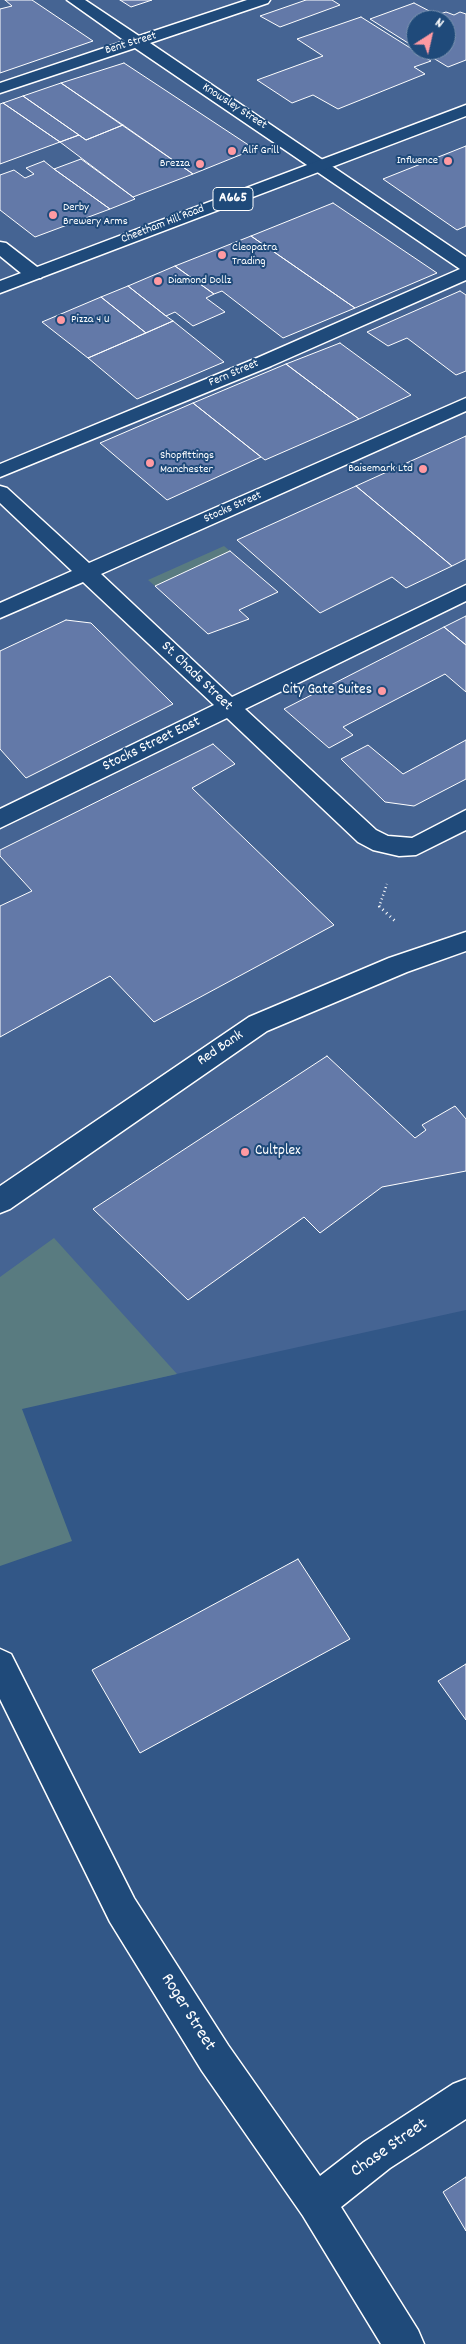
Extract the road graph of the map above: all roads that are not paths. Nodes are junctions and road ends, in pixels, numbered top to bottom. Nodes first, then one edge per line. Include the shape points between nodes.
1 (75, 0) edge
2 (262, 0) edge
3 (136, 42) junction
4 (0, 88) edge
5 (466, 110) edge
6 (320, 165) junction
7 (0, 247) edge
8 (466, 265) edge
9 (466, 273) edge
10 (34, 274) junction
11 (0, 287) edge
12 (466, 404) edge
13 (0, 471) edge
14 (0, 492) edge
15 (87, 573) junction
16 (466, 592) edge
17 (0, 611) edge
18 (229, 708) junction
19 (0, 819) edge
20 (466, 819) edge
21 (466, 941) edge
22 (0, 1202) edge
23 (0, 1665) edge
24 (466, 2097) edge
25 (316, 2203) junction
26 (404, 2344) edge

1 - 3 main road, Knowsley Street
2 - 3 main road, Bent Street
3 - 4 main road, Bent Street
3 - 6 main road, Knowsley Street
5 - 6 main road, Cheetham Hill Road / A665
6 - 8 main road, Knowsley Street
6 - 10 main road, Cheetham Hill Road / A665
7 - 10 main road
9 - 13 main road, Fern Street via 273,358
10 - 11 main road, Cheetham Hill Road / A665
12 - 15 main road, Stocks Street
14 - 15 main road, St. Chads Street
15 - 17 main road, Stocks Street
15 - 18 main road, St. Chads Street
16 - 18 main road, Stocks Street East
18 - 19 main road, Stocks Street East
18 - 20 main road, St. Chads Street via 367,836 382,844 416,846
21 - 22 main road, Red Bank via 398,965 258,1024
23 - 25 main road, Roger Street via 122,1910 215,2058
24 - 25 main road, Chase Street via 377,2155
25 - 26 main road, Roger Street

